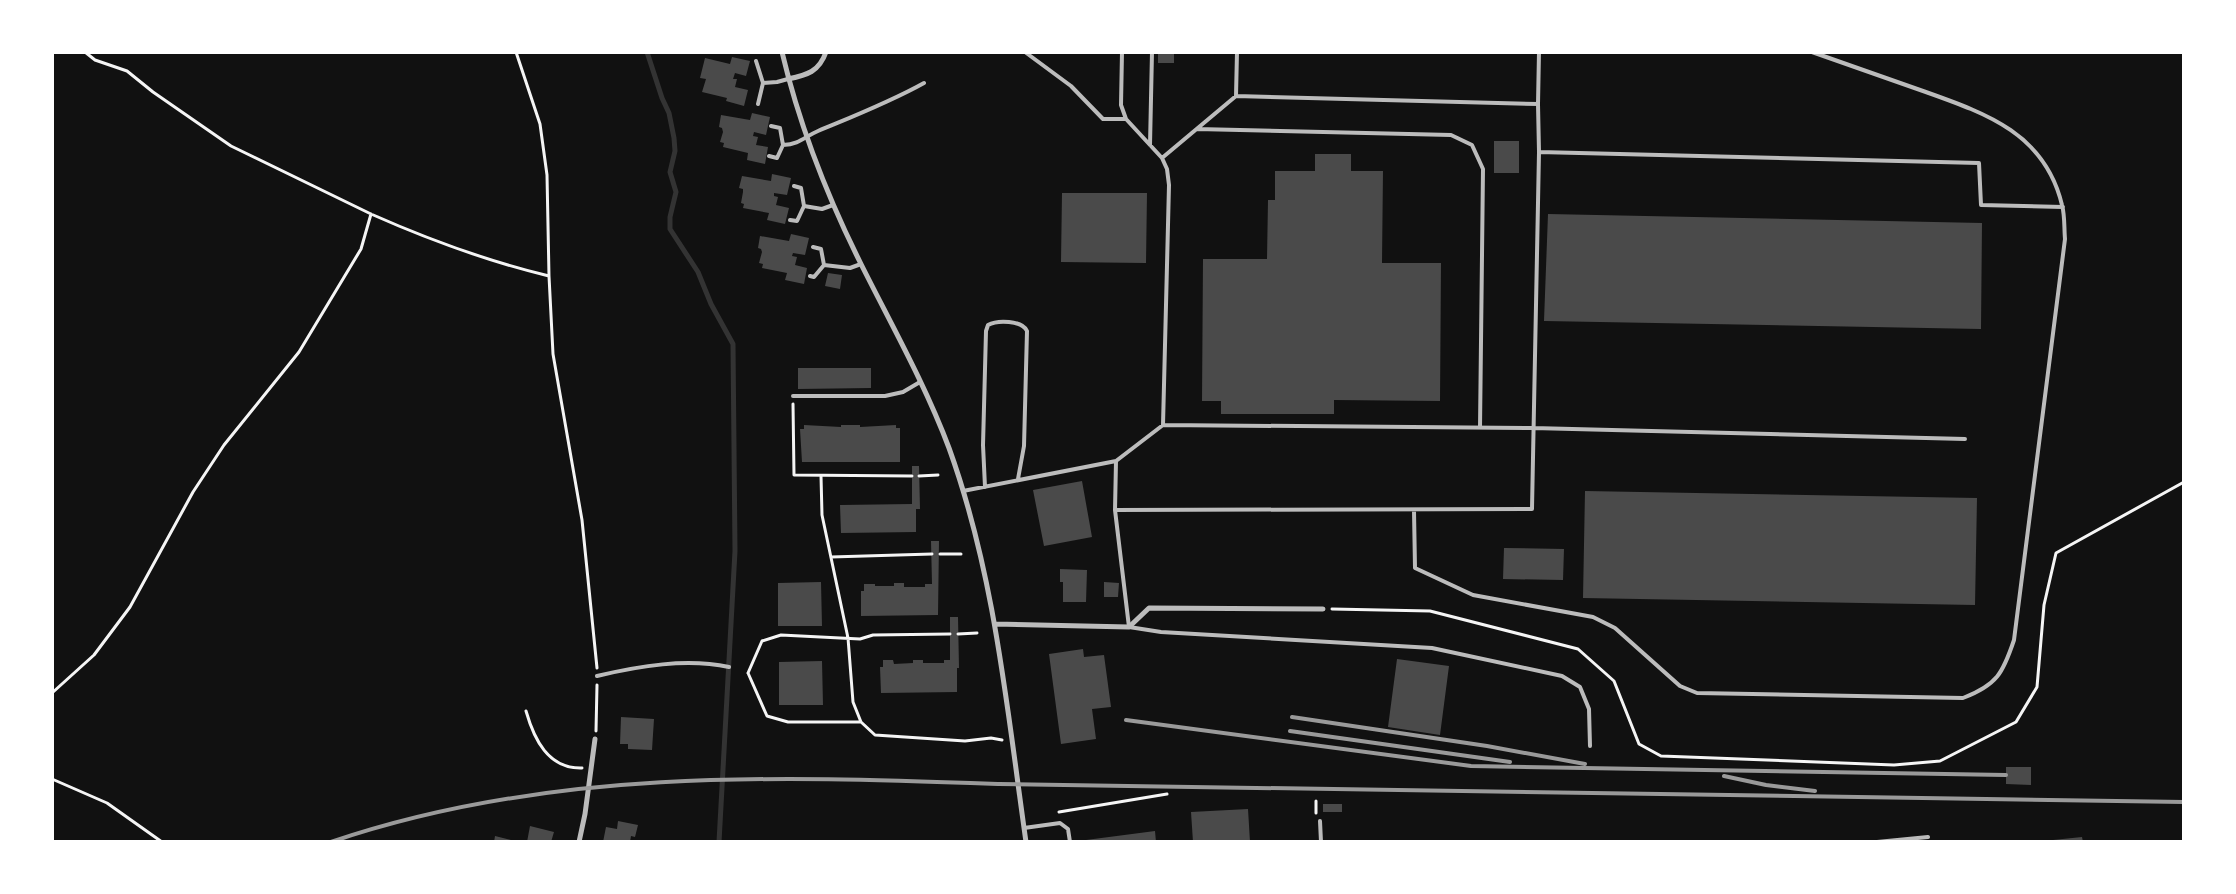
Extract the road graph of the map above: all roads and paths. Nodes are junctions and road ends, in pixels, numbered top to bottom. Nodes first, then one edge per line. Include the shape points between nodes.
1 (85, 52) edge
2 (516, 52) edge
3 (782, 52) edge
4 (826, 52) edge
5 (1025, 52) edge
6 (1122, 52) edge
7 (1152, 52) edge
8 (1237, 52) edge
9 (1539, 52) edge
10 (1812, 52) edge
11 (756, 61) dead end
12 (788, 79) junction
13 (762, 83) junction
14 (924, 83) dead end
15 (1236, 96) junction
16 (758, 104) dead end
17 (1538, 104) junction
18 (1126, 119) junction
19 (771, 126) dead end
20 (1197, 129) junction
21 (806, 138) junction
22 (783, 145) junction
23 (1150, 146) junction
24 (1539, 152) junction
25 (770, 156) dead end
26 (1162, 158) junction
27 (794, 186) dead end
28 (833, 205) junction
29 (804, 206) junction
30 (2063, 207) junction
31 (371, 214) junction
32 (790, 220) dead end
33 (813, 248) dead end
34 (861, 264) junction
35 (824, 265) junction
36 (548, 276) junction
37 (810, 276) dead end
38 (920, 382) junction
39 (793, 396) joint
40 (1163, 425) junction
41 (1480, 428) junction
42 (1533, 428) junction
43 (1965, 439) dead end
44 (1116, 461) junction
45 (938, 475) dead end
46 (821, 476) junction
47 (912, 476) dead end
48 (919, 476) dead end
49 (1018, 479) junction
50 (2184, 482) edge
51 (986, 487) junction
52 (963, 491) junction
53 (1114, 510) junction
54 (1414, 511) junction
55 (932, 554) dead end
56 (940, 554) dead end
57 (961, 554) dead end
58 (831, 557) junction
59 (1323, 608) joint
60 (995, 624) junction
61 (1129, 627) junction
62 (977, 633) dead end
63 (950, 634) dead end
64 (958, 634) dead end
65 (848, 638) junction
66 (729, 668) dead end
67 (597, 676) junction
68 (52, 693) edge
69 (526, 711) dead end
70 (861, 722) junction
71 (596, 739) joint
72 (1012, 741) junction
73 (1590, 746) dead end
74 (592, 767) junction
75 (52, 779) edge
76 (1167, 794) dead end
77 (1051, 814) dead end
78 (1320, 821) dead end
79 (1024, 828) junction
80 (1928, 838) dead end
81 (162, 842) edge
82 (579, 842) edge
83 (1026, 842) edge
84 (1070, 842) edge
85 (1322, 842) edge
86 (1877, 842) edge
87 (2147, 842) edge
88 (2170, 842) edge

1 - 31 path via 95,60 127,70 231,146
2 - 36 path via 541,133 547,175
3 - 12 street
4 - 12 street via 814,71
5 - 18 lane via 1071,86 1103,119
6 - 18 lane via 1121,105
7 - 23 lane
8 - 15 lane
9 - 17 lane
10 - 30 lane via 1963,105 2015,132 2037,153 2055,183
11 - 13 lane
12 - 13 lane
12 - 21 street
13 - 16 lane
14 - 21 lane
15 - 17 lane
15 - 20 lane
17 - 24 lane
18 - 23 lane
19 - 22 lane via 780,128
20 - 26 lane
20 - 41 lane via 1450,135 1472,145 1483,169
21 - 22 lane via 797,144
21 - 28 street
22 - 25 lane via 777,158
23 - 26 lane
24 - 30 lane via 1979,163 1982,205
24 - 42 lane
26 - 40 lane via 1169,185
27 - 29 lane via 801,188
28 - 29 lane via 822,209
28 - 34 street
29 - 32 lane via 798,221
30 - 54 lane via 2065,239 2014,640 2005,668 1983,691 1963,698 1697,693 1680,686 1614,628 1593,617 1473,595 1415,568
31 - 36 path via 520,269
31 - 68 path via 361,249 299,352 224,445 193,492 130,607 94,655
33 - 35 lane via 821,249
34 - 35 lane via 850,268
34 - 38 street
35 - 37 lane via 814,277
36 - 67 path via 553,354 582,520
38 - 39 lane via 903,392 885,396
38 - 52 street
39 - 46 path via 794,475
40 - 41 lane
40 - 44 lane
41 - 42 lane
42 - 43 lane
42 - 54 lane via 1532,509
44 - 49 lane
44 - 53 lane
45 - 48 path
46 - 47 path
46 - 58 path via 822,515
49 - 51 lane
49 - 51 lane via 1024,446 1026,331 1020,323 994,323 988,325 986,331 983,446
50 - 59 path via 2056,553 2044,605 2037,687 2016,722 1940,761 1894,765 1661,756 1639,744 1614,681 1578,649 1430,611
51 - 52 lane
52 - 60 street via 980,550
53 - 54 lane
53 - 61 lane
55 - 58 path
56 - 57 path
58 - 65 path
59 - 61 street via 1149,608
60 - 61 street
60 - 72 street
61 - 73 lane via 1161,632 1432,648 1562,676 1580,688 1589,709
62 - 64 path
63 - 65 path
65 - 70 path via 852,702
65 - 70 path via 781,635 762,641 748,673 766,716 788,722
66 - 67 lane via 712,664 631,668
67 - 71 path
69 - 74 path via 531,728 549,757 571,768
70 - 72 path via 875,735
71 - 74 street
72 - 79 street
74 - 82 street
75 - 81 path via 107,803
76 - 77 path
78 - 85 lane
79 - 83 street
79 - 84 lane via 1060,823 1068,829
80 - 86 lane
87 - 88 lane

